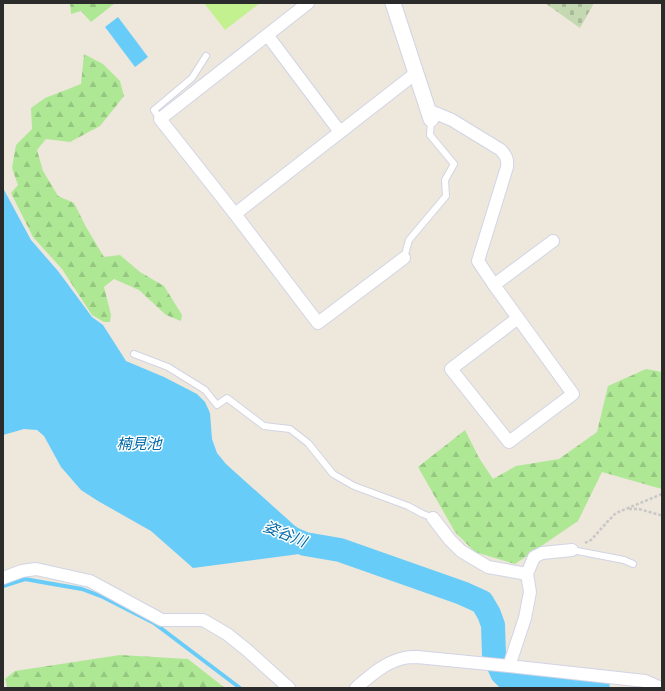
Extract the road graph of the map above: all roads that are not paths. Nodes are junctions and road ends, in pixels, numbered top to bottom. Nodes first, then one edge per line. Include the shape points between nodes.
1 (308, 3) edge
2 (393, 3) edge
3 (268, 36) junction
4 (206, 56) dead end
5 (416, 73) junction
6 (429, 114) junction
7 (160, 119) junction
8 (340, 132) junction
9 (235, 214) junction
10 (553, 241) dead end
11 (404, 258) joint
12 (494, 286) junction
13 (518, 318) junction
14 (134, 354) dead end
15 (433, 518) joint
16 (572, 550) joint
17 (633, 564) dead end
18 (527, 574) junction
19 (3, 578) edge
20 (507, 666) junction
21 (289, 688) edge
22 (356, 688) edge
23 (661, 688) edge

1 - 3 street
2 - 5 street
3 - 7 street
3 - 8 street
4 - 7 lane via 192,78 154,110
5 - 6 street
5 - 8 street
6 - 11 lane via 430,135 454,164 445,180 446,196 408,240
6 - 12 street via 452,120 502,150 508,160 478,261
7 - 9 street
8 - 9 street
9 - 11 street via 318,323
10 - 12 street
12 - 13 street
13 - 13 street via 573,394 509,442 451,369
14 - 15 lane via 168,367 205,390 217,405 227,398 264,426 290,429 308,443 333,474 354,486
15 - 18 street via 461,551 488,568
16 - 17 lane
16 - 18 street via 542,553 534,558
18 - 20 street via 530,592 525,618
19 - 21 street via 36,569 90,581 162,620 202,620 227,634
20 - 22 street via 405,658 390,663
20 - 23 street via 645,681

